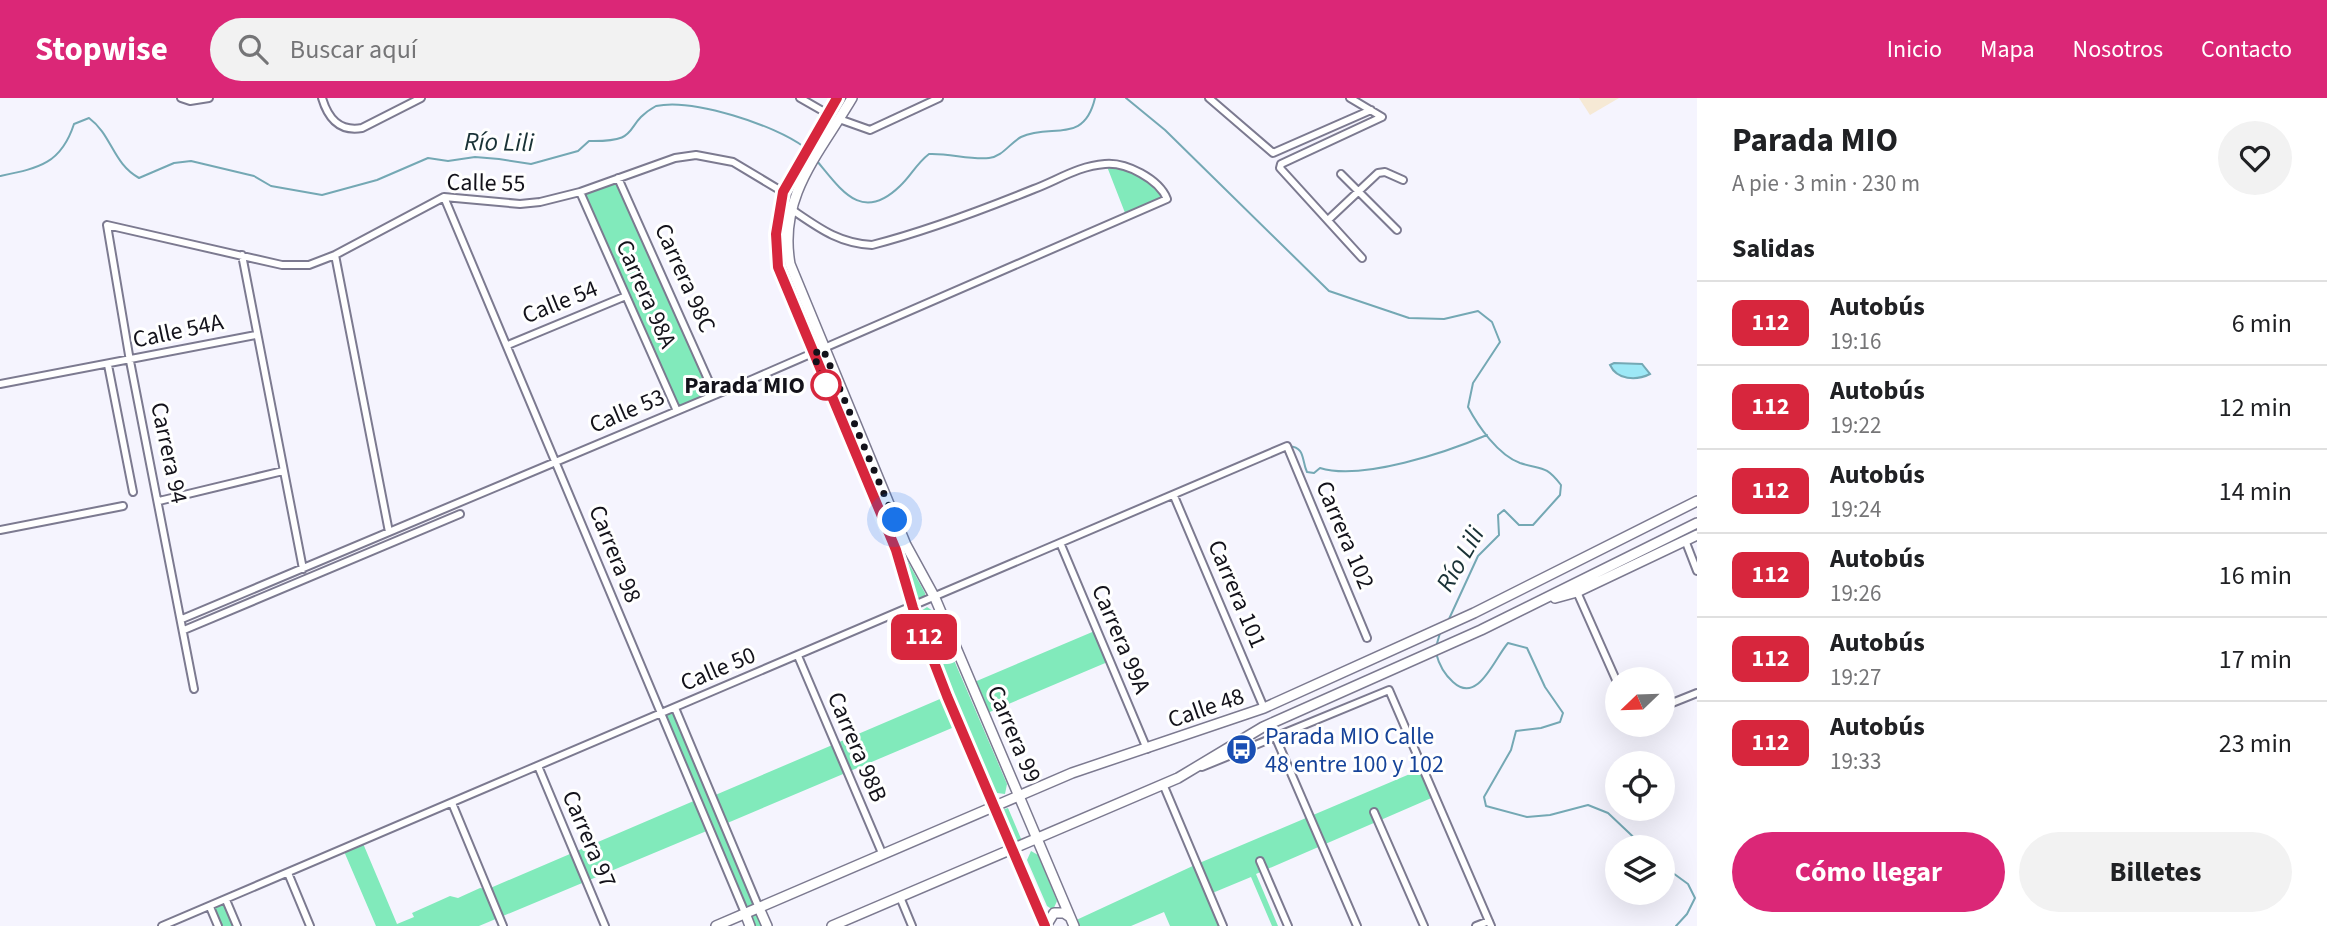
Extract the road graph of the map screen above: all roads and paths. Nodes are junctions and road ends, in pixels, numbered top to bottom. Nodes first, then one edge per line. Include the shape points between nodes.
1 (181, 98) edge
2 (209, 98) edge
3 (322, 98) edge
4 (421, 98) edge
5 (800, 98) edge
6 (837, 98) edge
7 (852, 98) edge
8 (939, 98) edge
9 (1209, 98) edge
10 (1350, 98) edge
11 (1371, 110) junction
12 (828, 114) junction
13 (839, 119) junction
14 (818, 144) junction
15 (1342, 174) dead end
16 (618, 178) junction
17 (1403, 180) dead end
18 (1358, 191) junction
19 (580, 192) junction
20 (783, 192) junction
21 (444, 197) junction
22 (790, 208) junction
23 (1328, 220) junction
24 (107, 225) joint
25 (1397, 230) dead end
26 (242, 255) junction
27 (335, 255) junction
28 (1362, 258) dead end
29 (626, 296) junction
30 (256, 335) junction
31 (508, 345) junction
32 (823, 349) junction
33 (813, 354) junction
34 (130, 361) junction
35 (108, 365) junction
36 (0, 384) edge
37 (715, 396) junction
38 (677, 411) junction
39 (1287, 446) joint
40 (556, 462) junction
41 (282, 471) junction
42 (133, 492) dead end
43 (1174, 496) junction
44 (159, 501) junction
45 (1697, 501) edge
46 (123, 506) dead end
47 (460, 514) dead end
48 (1697, 523) edge
49 (0, 530) edge
50 (389, 532) junction
51 (1697, 535) edge
52 (1685, 540) junction
53 (1061, 545) junction
54 (303, 569) junction
55 (1697, 571) edge
56 (1577, 592) junction
57 (935, 598) junction
58 (1532, 605) junction
59 (913, 608) junction
60 (183, 619) junction
61 (184, 630) junction
62 (1367, 638) dead end
63 (798, 656) junction
64 (1610, 667) edge
65 (194, 689) dead end
66 (1697, 693) edge
67 (1675, 702) edge
68 (676, 708) junction
69 (1264, 708) junction
70 (660, 715) junction
71 (1275, 736) junction
72 (1147, 749) junction
73 (538, 766) junction
74 (1178, 778) junction
75 (1163, 784) junction
76 (1019, 797) junction
77 (452, 803) junction
78 (994, 807) junction
79 (1374, 812) dead end
80 (1037, 840) junction
81 (1013, 850) junction
82 (882, 853) junction
83 (1260, 861) dead end
84 (288, 873) junction
85 (900, 897) junction
86 (226, 900) junction
87 (210, 907) junction
88 (759, 908) junction
89 (745, 914) junction
90 (1072, 922) edge
91 (1490, 923) edge
92 (162, 926) edge
93 (218, 926) edge
94 (237, 926) edge
95 (310, 926) edge
96 (503, 926) edge
97 (605, 926) edge
98 (716, 926) edge
99 (751, 926) edge
100 (767, 926) edge
101 (832, 926) edge
102 (912, 926) edge
103 (1046, 926) edge
104 (1223, 926) edge
105 (1289, 926) edge
106 (1357, 926) edge
107 (1424, 926) edge
108 (1476, 926) edge

1 - 2 street
3 - 4 street via 334,122 353,129
5 - 12 street
6 - 12 main road, Carrera 99
7 - 13 main road, Carrera 99
8 - 13 street via 870,130
9 - 11 street via 1273,153
10 - 11 street
11 - 23 street via 1382,117 1280,164
12 - 14 main road, Carrera 99
13 - 14 main road, Carrera 99
14 - 20 main road, Carrera 99
14 - 22 main road, Carrera 99
15 - 18 street
16 - 19 street, Calle 55
16 - 20 street, Calle 55 via 696,155 733,162
16 - 37 street, Carrera 98C
17 - 18 street via 1378,173
18 - 23 street
18 - 25 street
19 - 21 street, Calle 55 via 520,204
19 - 29 street, Carrera 98A
20 - 33 main road, Carrera 99 via 776,234 778,267
21 - 27 street, Calle 55
21 - 31 street, Carrera 98
22 - 32 main road, Carrera 99 via 786,231 790,264
22 - 32 street, Calle 53 via 832,238 872,245 1031,191 1080,168 1106,164 1145,176 1166,196 1163,202
23 - 28 street
24 - 26 street, Calle 55
24 - 34 street, Carrera 94
26 - 27 street, Calle 55 via 282,265 309,265
26 - 30 street
27 - 50 street
29 - 31 street, Calle 54
29 - 38 street, Carrera 98A
30 - 34 street, Calle 54A
30 - 41 street
31 - 40 street, Carrera 98
32 - 33 street, Calle 53
32 - 57 main road, Carrera 99 via 906,545
33 - 37 street, Calle 53
33 - 59 main road, Carrera 99 via 896,550
34 - 35 street, Calle 54A
34 - 44 street, Carrera 94
35 - 36 street, Calle 54A
35 - 42 street, Calle 54A
37 - 38 street, Calle 53
38 - 40 street, Calle 53
39 - 43 street, Calle 50
39 - 62 street, Carrera 102
40 - 50 street, Calle 53
40 - 70 street, Carrera 98
41 - 44 street
41 - 54 street
43 - 53 street, Calle 50
43 - 69 street, Carrera 101
44 - 60 street, Carrera 94
45 - 69 main road, Calle 48 via 1523,589
46 - 49 street
47 - 61 street
48 - 58 main road, Calle 48
50 - 54 street, Calle 53
51 - 52 main road
52 - 55 street
52 - 56 main road
53 - 57 street, Calle 50
53 - 72 street, Carrera 99A
54 - 60 street, Calle 53
56 - 58 main road
56 - 64 street
57 - 59 street, Calle 50
57 - 76 main road, Carrera 99
58 - 74 main road, Calle 48 via 1263,727
59 - 63 street, Calle 50
59 - 78 main road, Carrera 99
60 - 61 street, Carrera 94
61 - 65 street, Carrera 94
63 - 68 street, Calle 50
63 - 82 street, Carrera 98B
66 - 67 street
68 - 70 street, Calle 50
68 - 88 street
69 - 72 main road, Calle 48
70 - 73 street, Calle 50
70 - 89 street, Carrera 98
71 - 74 street, Calle 48
71 - 91 street, Calle 48 via 1389,690
71 - 106 street
72 - 76 main road, Calle 48 via 1072,773
73 - 77 street, Calle 50
73 - 97 street, Carrera 97
74 - 75 main road, Calle 48
75 - 80 main road, Calle 48
75 - 104 street
76 - 78 main road, Calle 48
76 - 80 main road, Carrera 99
77 - 84 street, Calle 50
77 - 96 street
78 - 81 main road, Carrera 99
78 - 82 main road, Calle 48
79 - 107 street
80 - 81 main road, Calle 48
80 - 90 main road, Carrera 99
81 - 85 main road, Calle 48
81 - 103 main road, Carrera 99
82 - 88 main road, Calle 48
83 - 105 street
84 - 86 street, Calle 50
84 - 95 street
85 - 101 main road, Calle 48
85 - 102 street
86 - 87 street, Calle 50
86 - 94 street
87 - 92 street, Calle 50
87 - 93 street
88 - 89 main road, Calle 48
88 - 100 main road
89 - 98 main road, Calle 48
89 - 99 main road, Carrera 98
90 - 103 main road via 1061,912 1054,913
91 - 108 street

